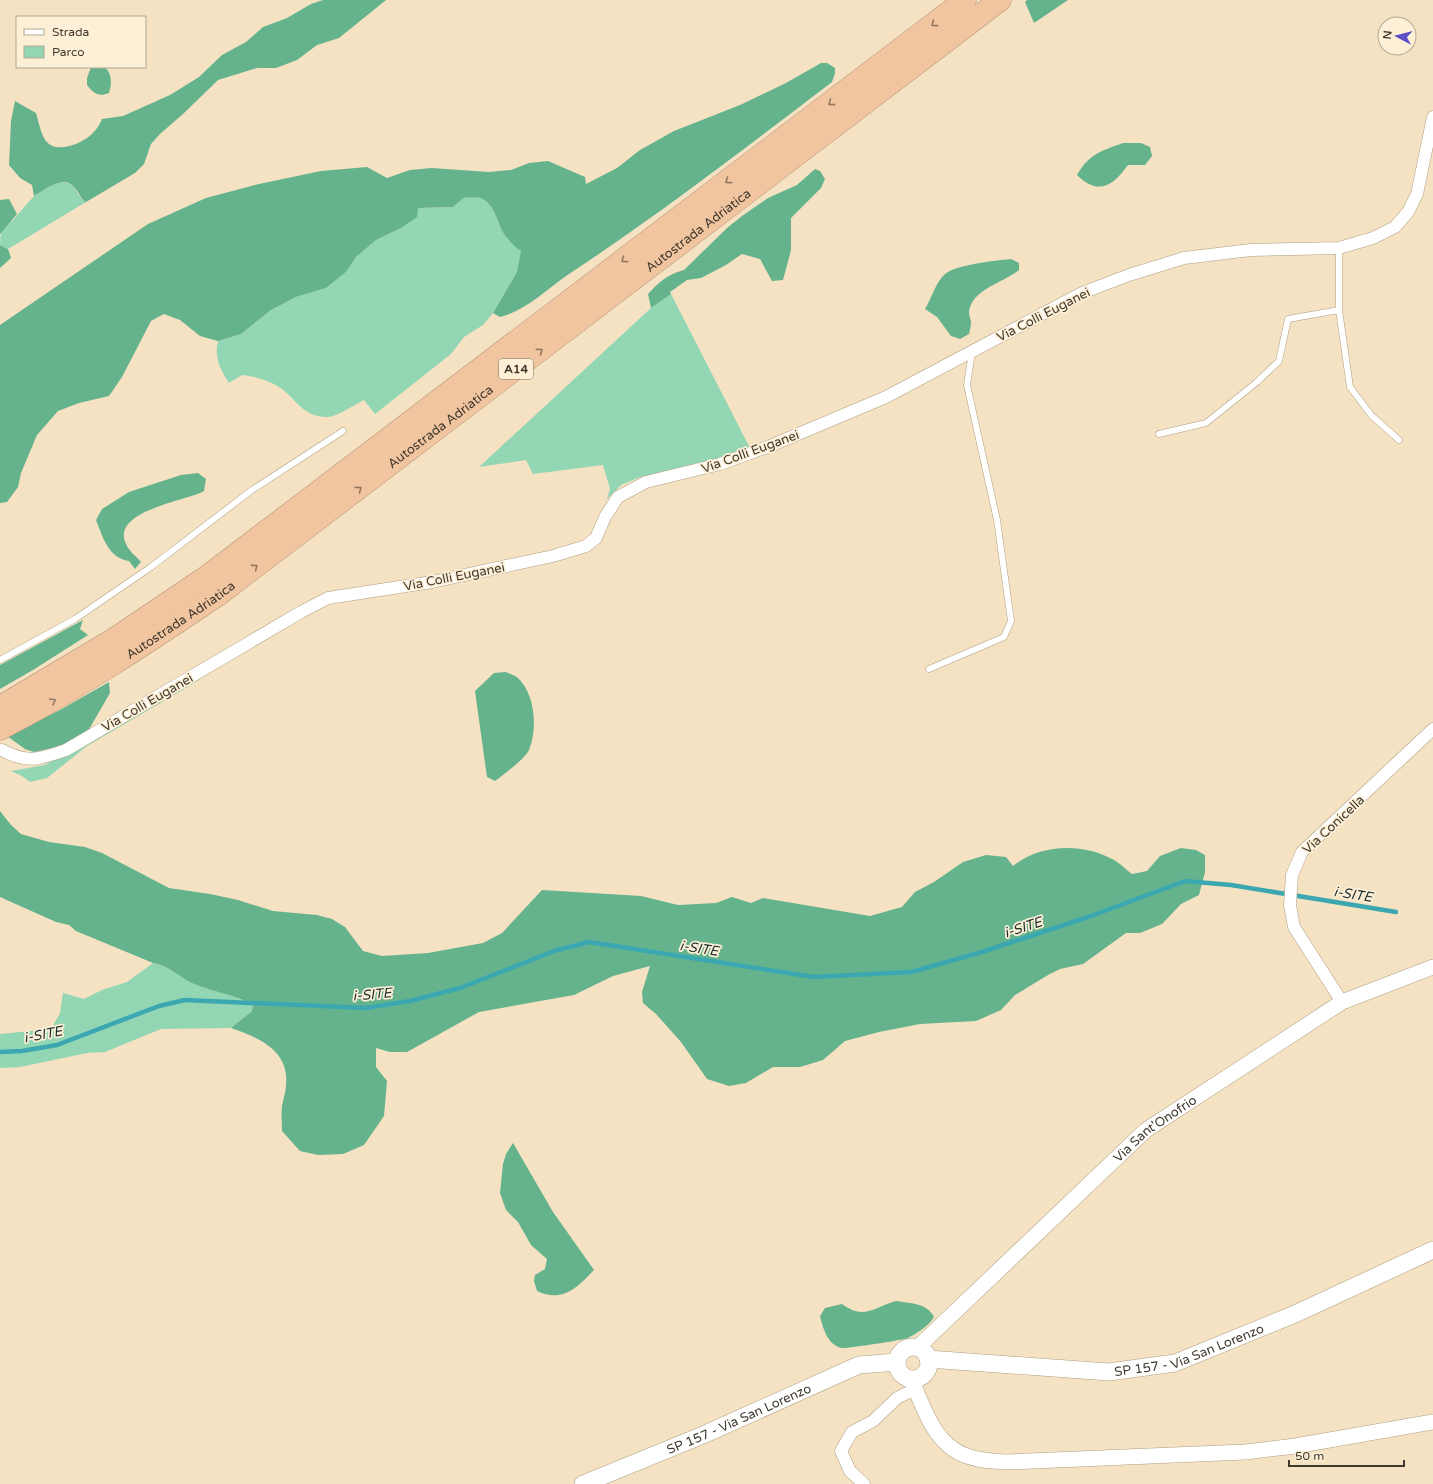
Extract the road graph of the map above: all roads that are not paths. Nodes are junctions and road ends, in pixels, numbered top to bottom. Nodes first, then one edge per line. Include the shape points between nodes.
1 (965, 0) edge
2 (1000, 0) edge
3 (1433, 117) edge
4 (1339, 248) junction
5 (1339, 310) junction
6 (972, 350) junction
7 (343, 431) dead end
8 (1159, 434) dead end
9 (1399, 440) dead end
10 (0, 660) edge
11 (929, 669) dead end
12 (10, 710) edge
13 (1433, 730) edge
14 (1, 740) edge
15 (1433, 967) edge
16 (1342, 1002) junction
17 (1433, 1250) edge
18 (922, 1354) junction
19 (897, 1362) junction
20 (913, 1384) junction
21 (1433, 1422) edge
22 (583, 1484) edge
23 (864, 1484) edge

1 -> 12 highway, Autostrada Adriatica / A14 via 209,575
12 -> 2 highway, Autostrada Adriatica / A14 via 118,662 218,595
3 - 4 street, Via Colli Euganei via 1417,194 1408,212 1395,227 1373,238
4 - 5 lane
4 - 6 street, Via Colli Euganei via 1251,250 1184,258 1082,293
5 - 8 lane via 1288,319 1279,361 1258,382 1206,423
5 - 9 lane via 1350,387 1371,415
6 - 11 lane via 967,385 997,520 1011,621 1004,637
6 - 14 street, Via Colli Euganei via 886,397 770,446 720,464 646,482 618,497 596,538 586,546 553,556 432,582 328,598 66,750 26,760 16,757
7 - 10 lane via 252,490 151,567 75,619
12 - 14 highway, Autostrada Adriatica / A14
13 - 16 street, Via Conicella via 1302,852 1294,870 1290,905 1294,926
15 - 16 street, Via Sant'Onofrio
16 - 18 street, Via Sant'Onofrio via 1146,1130
17 - 18 main road, SP 157 - Via San Lorenzo via 1295,1314 1175,1363 1109,1372
18 - 19 main road via 911,1347 902,1352
18 - 20 main road via 927,1369
19 - 20 main road via 899,1371
19 - 22 main road, SP 157 - Via San Lorenzo via 859,1365 703,1435
20 - 21 street via 936,1432 954,1450 980,1460 1007,1462 1245,1452
20 - 23 street via 873,1421 852,1432 841,1451 850,1471

